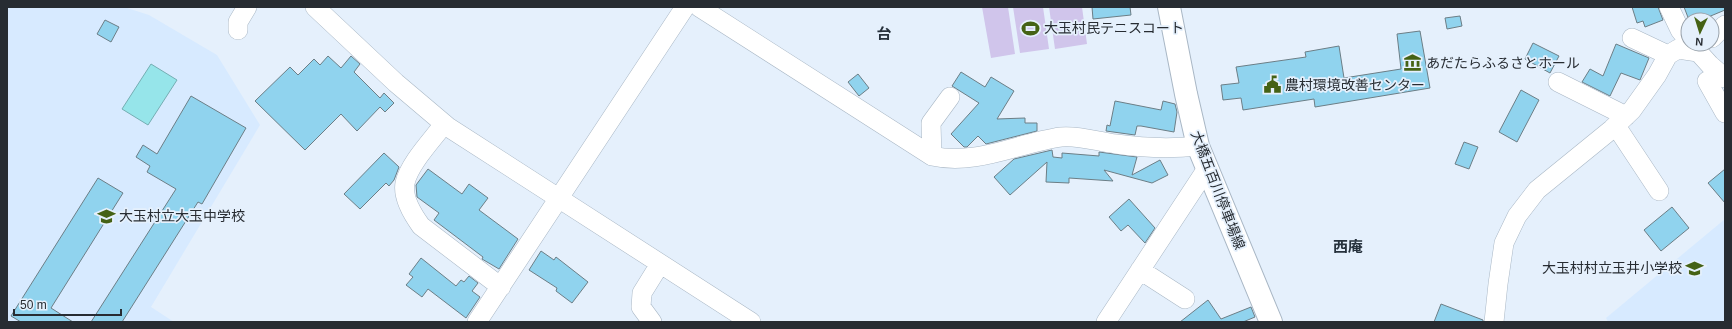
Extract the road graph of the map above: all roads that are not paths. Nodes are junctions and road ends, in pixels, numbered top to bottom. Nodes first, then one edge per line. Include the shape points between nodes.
1 (247, 7) edge
2 (315, 7) edge
3 (685, 7) edge
4 (699, 7) edge
5 (1169, 7) edge
6 (1669, 7) edge
7 (238, 30) dead end
8 (1680, 30) edge
9 (1632, 38) dead end
10 (1680, 49) edge
11 (1700, 52) edge
12 (1668, 55) junction
13 (1716, 80) edge
14 (1558, 82) dead end
15 (950, 96) dead end
16 (1725, 113) edge
17 (1621, 121) junction
18 (444, 124) junction
19 (1198, 146) junction
20 (932, 156) junction
21 (1208, 167) junction
22 (1659, 192) dead end
23 (559, 200) junction
24 (660, 264) junction
25 (1140, 270) junction
26 (500, 287) junction
27 (1185, 299) dead end
28 (477, 322) edge
29 (652, 322) edge
30 (751, 322) edge
31 (1106, 322) edge
32 (1271, 322) edge
33 (1494, 322) edge

1 - 7 street via 238,22
2 - 18 street
3 - 23 street
4 - 20 street
5 - 19 main road, 大橋五百川停車場線
6 - 8 street
9 - 12 street
10 - 12 street
11 - 13 street
12 - 17 street via 1657,75
13 - 16 street
14 - 17 street
15 - 20 street via 931,123
17 - 22 street
17 - 33 street via 1537,190 1517,216 1504,243
18 - 23 street
18 - 26 street via 410,170 405,184 412,213 421,226
19 - 20 street via 1145,148 1062,137 976,158
19 - 21 main road, 大橋五百川停車場線
21 - 25 street
21 - 32 main road, 大橋五百川停車場線
23 - 24 street
23 - 26 street
24 - 29 street via 642,293 641,307
24 - 30 street
25 - 27 street
25 - 31 street
26 - 28 street

